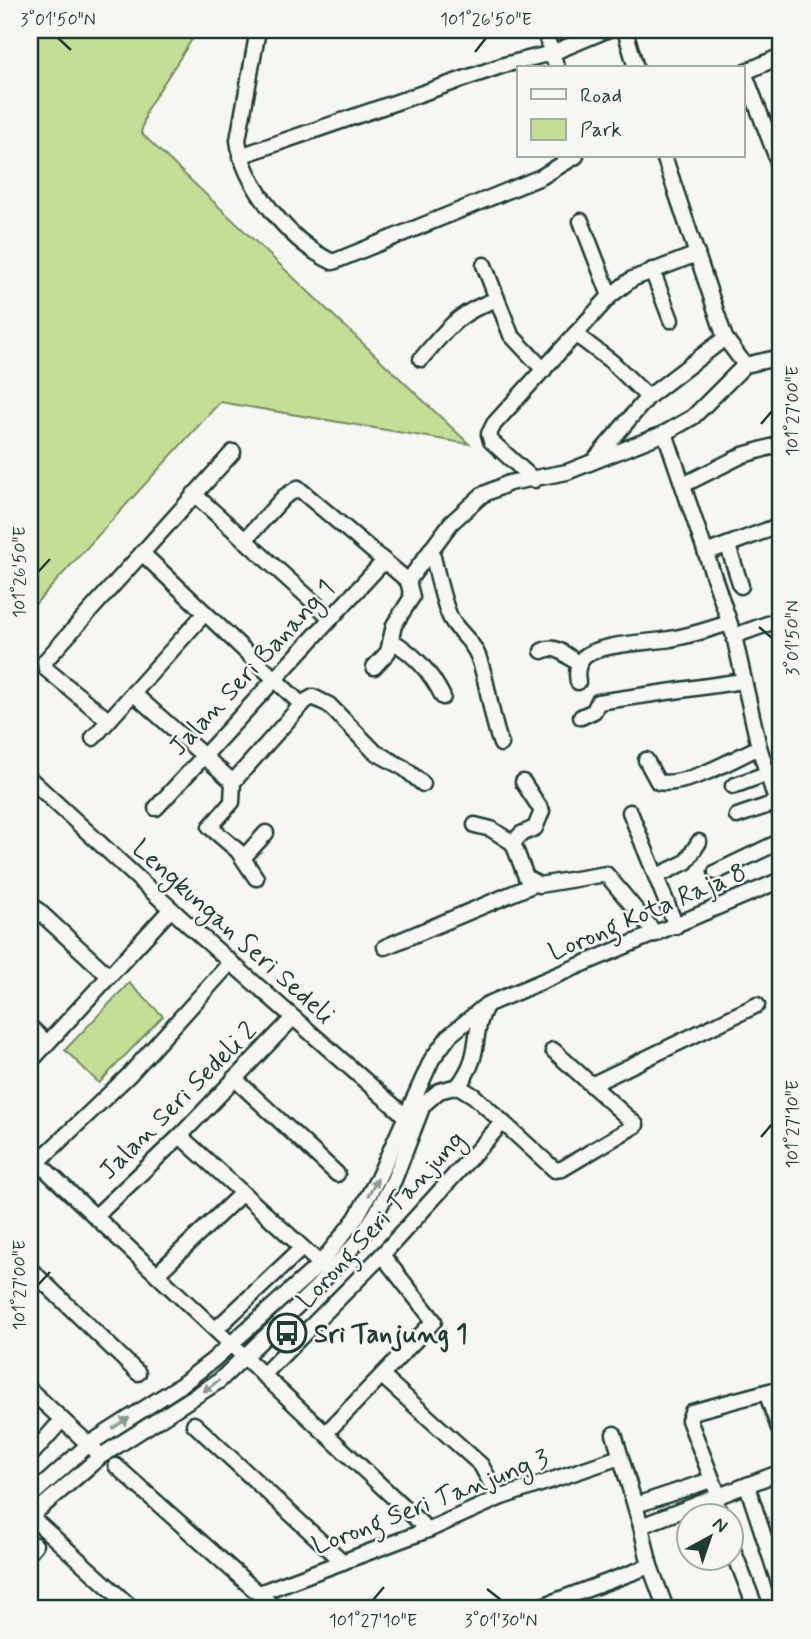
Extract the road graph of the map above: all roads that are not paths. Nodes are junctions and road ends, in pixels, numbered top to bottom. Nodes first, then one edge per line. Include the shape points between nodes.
1 (258, 30) edge
2 (544, 30) edge
3 (607, 30) edge
4 (625, 30) edge
5 (552, 53) junction
6 (781, 56) edge
7 (556, 66) edge
8 (635, 66) edge
9 (744, 73) edge
10 (744, 76) edge
11 (240, 156) junction
12 (573, 158) edge
13 (665, 158) edge
14 (781, 169) edge
15 (581, 221) dead end
16 (697, 254) junction
17 (484, 265) dead end
18 (652, 270) junction
19 (610, 296) junction
20 (497, 299) junction
21 (671, 320) dead end
22 (575, 334) junction
23 (725, 338) junction
24 (781, 357) edge
25 (421, 359) dead end
26 (746, 365) junction
27 (544, 370) junction
28 (648, 397) junction
29 (665, 433) junction
30 (781, 444) edge
31 (233, 452) dead end
32 (594, 460) junction
33 (687, 479) junction
34 (534, 480) junction
35 (194, 494) junction
36 (781, 525) edge
37 (245, 540) junction
38 (431, 549) junction
39 (718, 549) junction
40 (142, 554) junction
41 (384, 561) junction
42 (408, 580) junction
43 (741, 586) dead end
44 (205, 613) junction
45 (330, 617) junction
46 (781, 619) edge
47 (731, 630) junction
48 (391, 640) junction
49 (542, 651) dead end
50 (579, 664) junction
51 (374, 667) dead end
52 (273, 678) junction
53 (578, 681) dead end
54 (743, 681) junction
55 (133, 693) junction
56 (443, 697) dead end
57 (302, 705) junction
58 (581, 717) dead end
59 (108, 720) junction
60 (93, 738) dead end
61 (501, 744) dead end
62 (759, 747) junction
63 (204, 754) junction
64 (646, 760) dead end
65 (766, 774) junction
66 (30, 779) edge
67 (233, 782) junction
68 (523, 782) dead end
69 (423, 784) dead end
70 (733, 786) dead end
71 (156, 808) dead end
72 (778, 809) edge
73 (630, 812) dead end
74 (737, 816) dead end
75 (475, 825) dead end
76 (266, 833) dead end
77 (781, 841) edge
78 (699, 842) dead end
79 (513, 843) junction
80 (243, 858) junction
81 (716, 872) dead end
82 (657, 876) junction
83 (256, 878) dead end
84 (781, 880) edge
85 (535, 884) junction
86 (30, 903) edge
87 (171, 909) junction
88 (676, 926) junction
89 (656, 934) junction
90 (385, 947) dead end
91 (231, 962) junction
92 (109, 976) junction
93 (486, 1005) junction
94 (757, 1005) dead end
95 (293, 1018) junction
96 (30, 1027) edge
97 (47, 1043) junction
98 (553, 1050) dead end
99 (30, 1062) edge
100 (234, 1078) junction
101 (593, 1084) junction
102 (458, 1086) junction
103 (411, 1121) junction
104 (501, 1124) junction
105 (180, 1136) junction
106 (34, 1159) edge
107 (337, 1174) dead end
108 (242, 1193) junction
109 (95, 1217) junction
110 (302, 1248) junction
111 (383, 1255) junction
112 (30, 1269) edge
113 (325, 1269) junction
114 (157, 1274) junction
115 (216, 1329) junction
116 (232, 1344) junction
117 (244, 1356) junction
118 (138, 1373) dead end
119 (263, 1376) junction
120 (382, 1376) junction
121 (781, 1388) edge
122 (30, 1390) edge
123 (766, 1392) junction
124 (62, 1420) junction
125 (194, 1424) dead end
126 (326, 1433) junction
127 (614, 1434) dead end
128 (781, 1434) edge
129 (89, 1444) junction
130 (30, 1456) edge
131 (101, 1456) junction
132 (620, 1457) junction
133 (116, 1466) dead end
134 (781, 1472) edge
135 (711, 1480) junction
136 (747, 1485) junction
137 (30, 1497) edge
138 (499, 1498) junction
139 (716, 1498) junction
140 (717, 1502) edge
141 (636, 1505) junction
142 (30, 1517) edge
143 (640, 1526) junction
144 (428, 1530) junction
145 (342, 1562) junction
146 (650, 1566) junction
147 (742, 1572) edge
148 (781, 1590) edge
149 (259, 1593) junction
150 (562, 1604) edge
151 (122, 1606) edge
152 (276, 1609) edge
153 (534, 1609) edge
154 (666, 1609) edge
155 (756, 1609) edge

1 - 11 street via 238,140
2 - 5 street
3 - 5 street
4 - 8 street
5 - 7 street
5 - 11 street via 464,78
6 - 9 street
10 - 14 street
11 - 12 street via 275,213 316,252 333,261 541,177
13 - 16 street
15 - 19 street
16 - 18 street
16 - 23 street
17 - 20 street
18 - 19 street
18 - 21 street
19 - 22 street
20 - 25 street via 456,319
20 - 27 street via 510,335
22 - 27 street
22 - 28 street
23 - 26 street
23 - 28 street
24 - 26 street
26 - 29 street via 693,417
27 - 34 street via 489,435 497,448
28 - 32 street
29 - 32 street
29 - 33 street
30 - 33 street
31 - 35 street
32 - 34 street
33 - 39 street
34 - 38 street via 509,483 482,495
35 - 37 street
35 - 40 street
36 - 39 street
37 - 41 street via 298,488
37 - 45 street
38 - 42 street
38 - 61 street via 450,619 472,641 479,659
39 - 43 street
39 - 47 street
40 - 44 street
40 - 59 street via 45,661 46,668
41 - 42 street
41 - 45 street, Jalan Seri Banang 1
42 - 48 street via 412,597 394,625
44 - 52 street
44 - 55 street
45 - 52 street, Jalan Seri Banang 1
46 - 47 street
47 - 50 street via 596,651
47 - 54 street
48 - 51 street via 388,652
48 - 56 street via 415,657
49 - 50 street via 559,649
50 - 53 street via 575,671
52 - 57 street
52 - 63 street, Jalan Seri Banang 1
54 - 58 street via 598,702 594,711
54 - 62 street
55 - 59 street
55 - 63 street
57 - 67 street
57 - 69 street via 320,698 375,752
59 - 60 street
62 - 64 street via 667,784 658,782
62 - 65 street
63 - 67 street
63 - 71 street, Jalan Seri Banang 1
65 - 70 street
65 - 72 street
66 - 87 street, Lengkungan Seri Sedeli
67 - 80 street via 232,802 210,827
68 - 79 street via 542,811 541,818
72 - 74 street
73 - 82 street
75 - 79 street
76 - 80 street
77 - 81 street
78 - 82 street via 687,862
79 - 85 street via 526,877
80 - 83 street
82 - 88 street
84 - 88 street, Lorong Kota Raja 8
85 - 89 street via 606,874
85 - 90 street
86 - 92 street
87 - 91 street, Lengkungan Seri Sedeli
87 - 92 street
88 - 89 street, Lorong Kota Raja 8
89 - 93 street, Lorong Kota Raja 8
91 - 95 street, Lengkungan Seri Sedeli
91 - 106 street via 129,1075
92 - 97 street
93 - 102 street via 474,1062
93 - 103 street, Lorong Kota Raja 8 via 456,1029 432,1059 417,1086
94 - 101 street
95 - 100 street, Jalan Seri Sedeli 2
95 - 103 street, Lengkungan Seri Sedeli
96 - 97 street
97 - 99 street
98 - 101 street
100 - 105 street, Jalan Seri Sedeli 2
100 - 107 street
101 - 104 street via 636,1125 562,1169 555,1170
102 - 103 street via 430,1097
102 - 104 street
103 - 113 street via 377,1212
104 - 111 street, Lorong Seri Tanjung
105 - 108 street
105 - 109 street, Jalan Seri Sedeli 2
106 - 109 street
108 - 110 street
108 - 114 street
109 - 114 street
110 - 113 street
110 - 115 street
111 - 119 street, Lorong Seri Tanjung
111 - 120 street via 434,1321
112 - 118 street
113 - 116 street
113 - 117 street
114 - 115 street
115 - 116 street
116 - 117 street
129 -> 116 street via 181,1385
117 - 119 street
117 -> 131 street via 219,1381
119 - 126 street
120 - 126 street
120 - 138 street via 481,1465
121 - 123 street
122 - 124 street
123 - 128 street
123 - 135 street via 692,1412 689,1420
124 - 129 street
124 - 130 street
125 - 145 street
126 - 144 street
127 - 132 street
129 - 131 street
129 - 137 street
131 - 142 street
132 - 138 street, Lorong Seri Tanjung 3
132 - 141 street
133 - 149 street
134 - 136 street
135 - 139 street
135 - 141 street
136 - 139 street
136 - 148 street
138 - 144 street, Lorong Seri Tanjung 3
139 - 140 street
139 - 143 street
141 - 143 street
142 - 151 street
143 - 146 street
144 - 145 street, Lorong Seri Tanjung 3
145 - 149 street, Lorong Seri Tanjung 3
146 - 150 street
146 - 154 street
147 - 155 street
149 - 152 street
150 - 153 street

